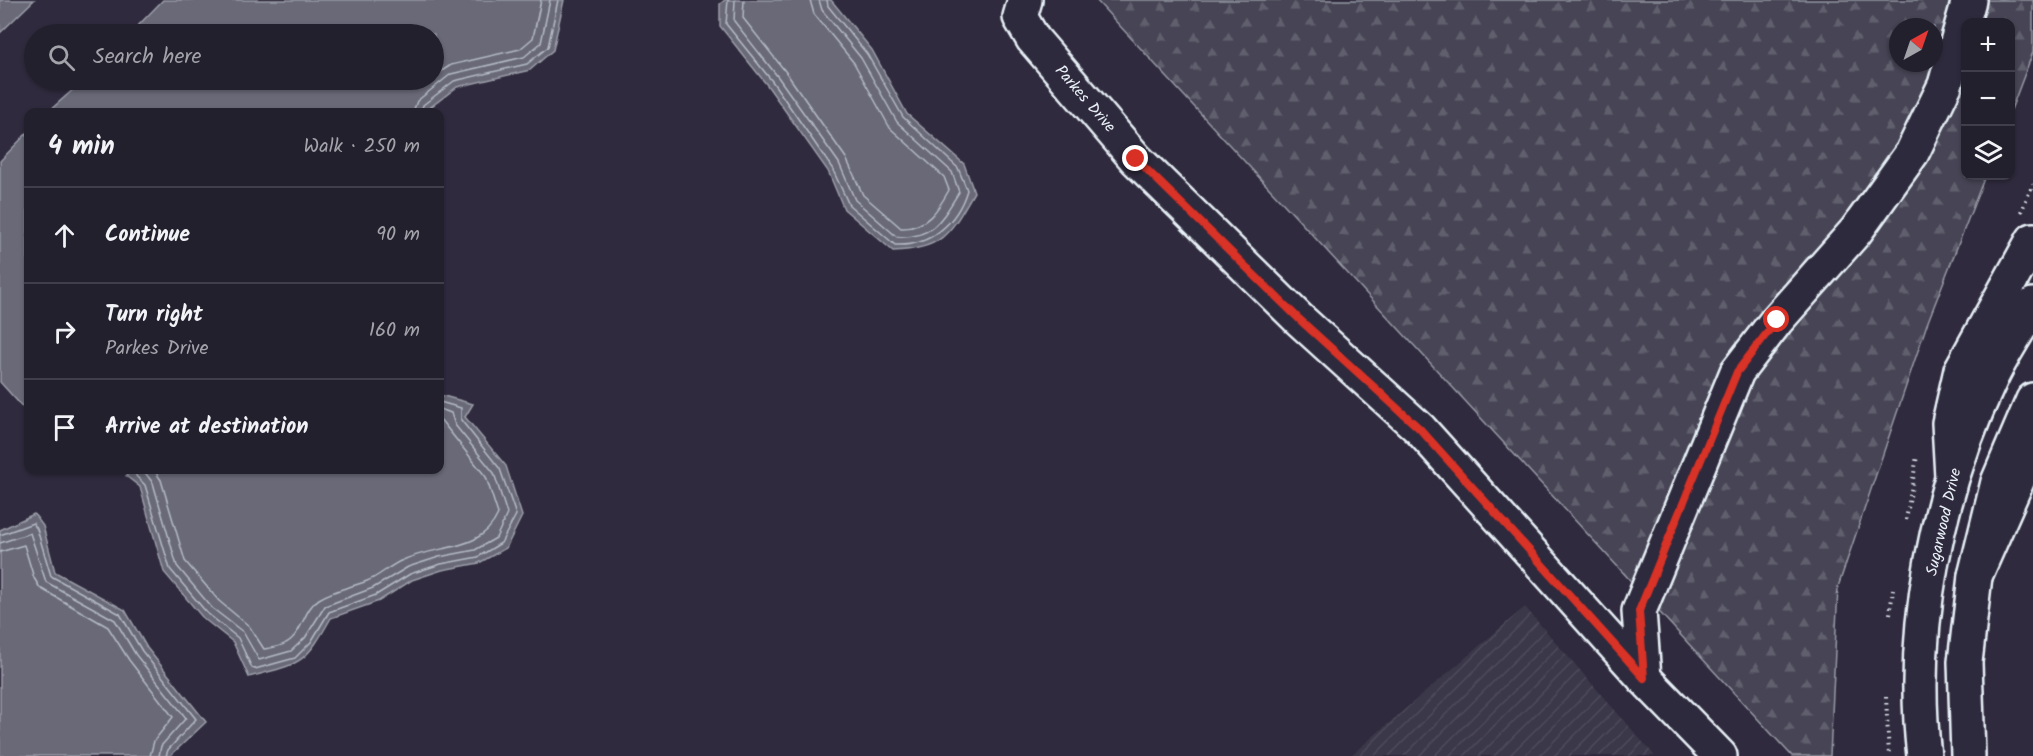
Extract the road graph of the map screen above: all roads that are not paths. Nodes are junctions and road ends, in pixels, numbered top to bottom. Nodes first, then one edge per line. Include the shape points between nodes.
1 (1025, 0) edge
2 (1969, 0) edge
3 (2033, 240) edge
4 (2033, 305) edge
5 (2033, 400) edge
6 (2033, 445) edge
7 (1952, 477) junction
8 (1975, 576) junction
9 (1644, 678) junction
10 (1720, 756) edge
11 (1924, 756) edge
12 (1968, 756) edge

1 - 9 main road, Parkes Drive via 1020,17 1033,39 1136,159 1299,319 1420,429
2 - 9 main road via 1945,85 1912,153 1856,231 1737,372 1639,611
3 - 7 main road via 1961,370 1949,423
4 - 7 main road, Sugarwood Drive via 1992,375
5 - 8 main road via 1998,482
6 - 8 main road
7 - 11 main road, Sugarwood Drive via 1926,607 1922,656
8 - 12 main road via 1965,663
9 - 10 main road, Parkes Drive

